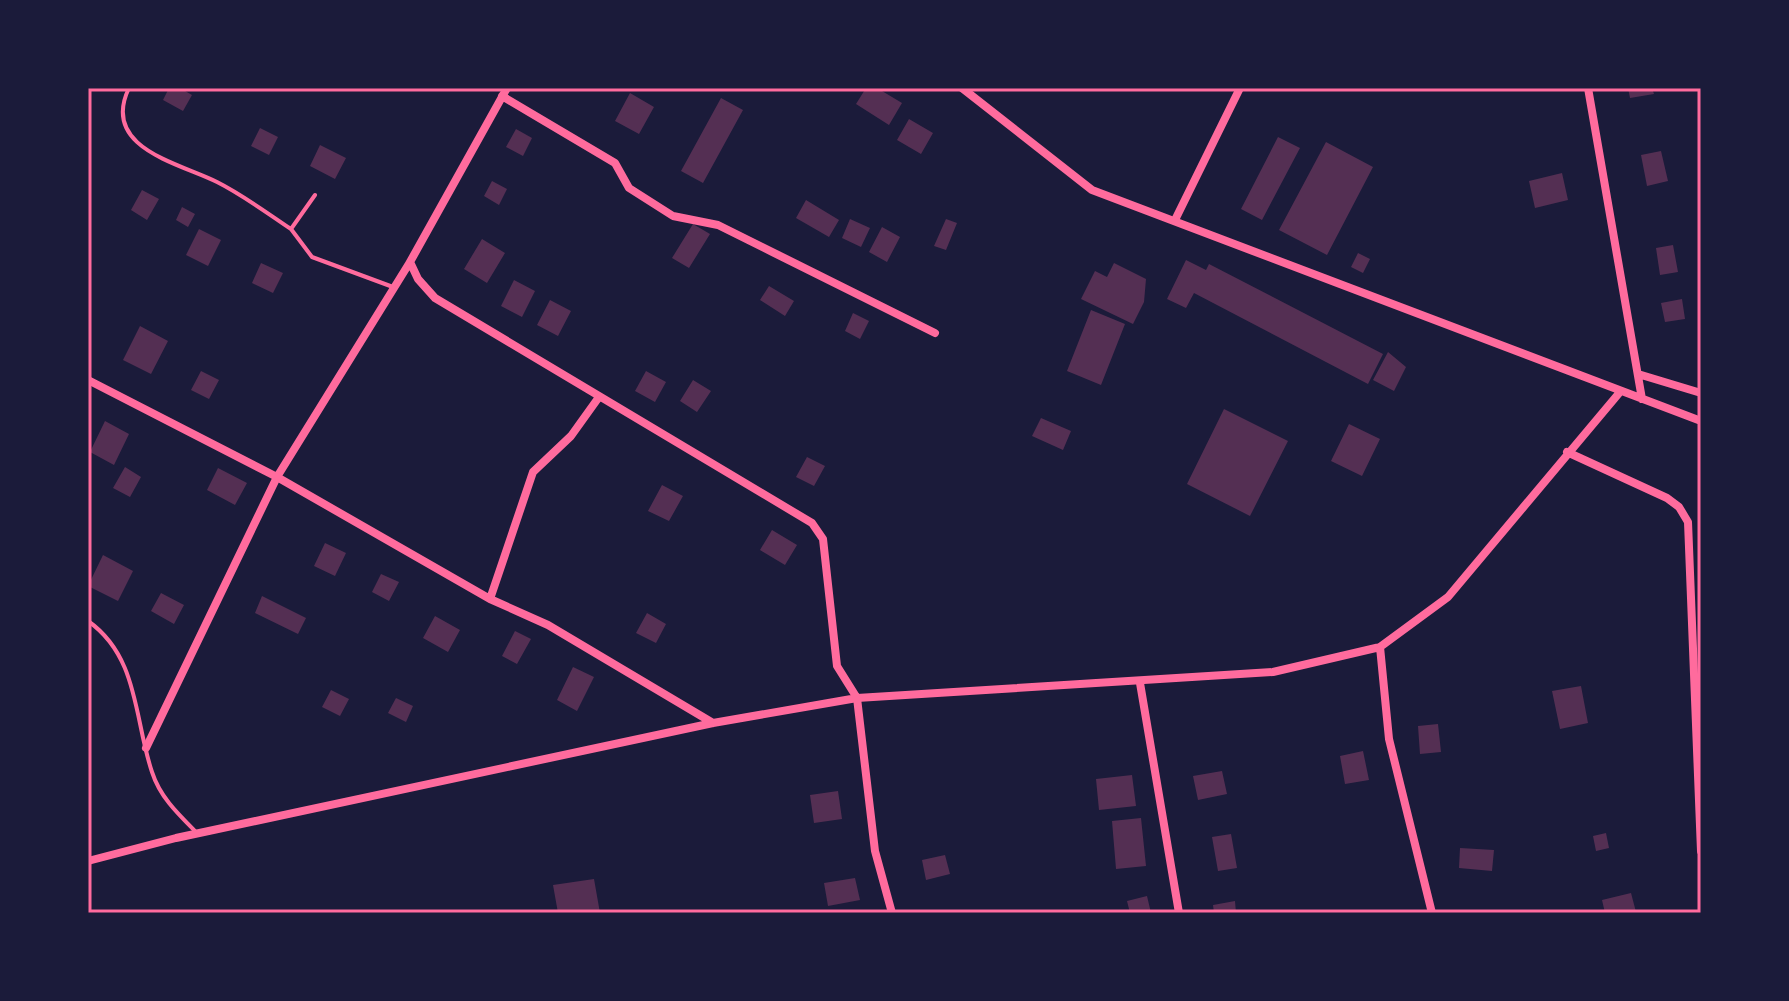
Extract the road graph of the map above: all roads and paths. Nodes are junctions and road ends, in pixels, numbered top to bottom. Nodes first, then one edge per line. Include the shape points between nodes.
1 (129, 88) edge
2 (962, 88) edge
3 (1240, 88) edge
4 (1588, 88) edge
5 (504, 92) edge
6 (315, 195) dead end
7 (1175, 220) junction
8 (291, 229) junction
9 (410, 262) junction
10 (396, 287) junction
11 (935, 333) dead end
12 (1638, 374) junction
13 (88, 380) edge
14 (1620, 392) junction
15 (1701, 393) edge
16 (599, 397) junction
17 (1642, 399) junction
18 (1701, 421) edge
19 (1567, 452) junction
20 (277, 477) junction
21 (490, 599) junction
22 (88, 621) edge
23 (1380, 647) junction
24 (1140, 683) junction
25 (857, 698) junction
26 (713, 723) junction
27 (146, 748) junction
28 (198, 833) junction
29 (1701, 851) edge
30 (88, 861) edge
31 (892, 913) edge
32 (1179, 913) edge
33 (1432, 913) edge

1 - 8 lane via 122,119 148,153 219,183
2 - 7 street via 1092,190
3 - 7 street
4 - 12 street
5 - 9 street
5 - 11 street via 615,163 629,188 673,216 718,225
6 - 8 lane
7 - 14 street
8 - 10 lane via 312,257
9 - 10 street
9 - 16 street via 435,298
10 - 20 street
12 - 15 street
12 - 17 street
13 - 20 street
14 - 17 street
14 - 19 street
16 - 21 street via 571,436 533,472
16 - 25 street via 812,523 823,539 837,666
17 - 18 street
19 - 23 street via 1448,597
19 - 29 street via 1667,498 1688,522
20 - 21 street
20 - 27 street
21 - 26 street via 548,625
22 - 27 lane via 126,670
23 - 24 street via 1273,672
23 - 33 street via 1389,739
24 - 25 street
24 - 32 street
25 - 26 street
25 - 31 street via 875,851
26 - 28 street
27 - 28 lane via 170,806
28 - 30 street

